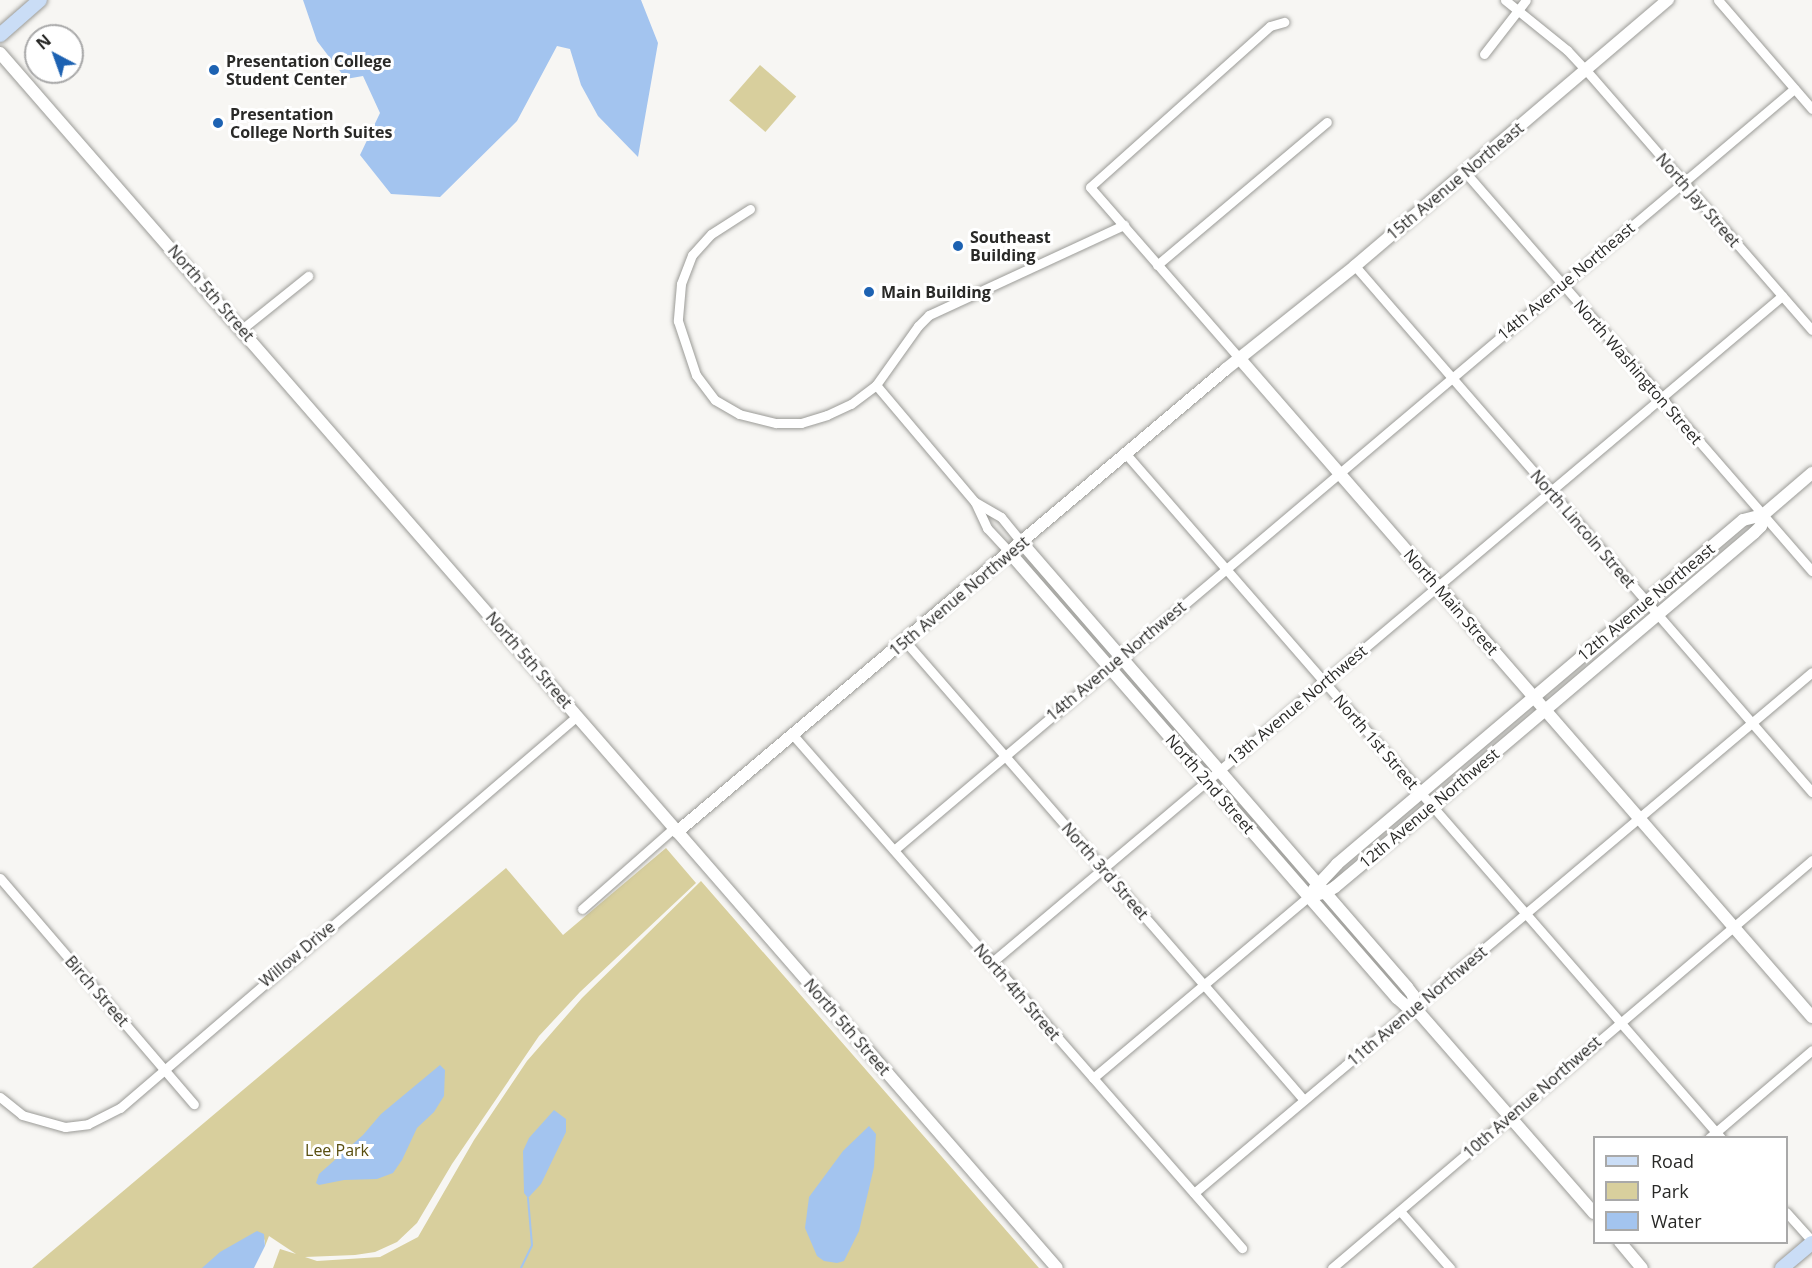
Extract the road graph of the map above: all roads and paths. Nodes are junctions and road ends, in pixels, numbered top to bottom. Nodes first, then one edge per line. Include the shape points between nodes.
1 (40, 0) edge
2 (1505, 0) edge
3 (1526, 0) edge
4 (1668, 0) edge
5 (1718, 0) edge
6 (1519, 10) junction
7 (1284, 22) dead end
8 (0, 34) edge
9 (0, 53) edge
10 (1484, 54) dead end
11 (1585, 69) junction
12 (1794, 89) junction
13 (1812, 109) edge
14 (1327, 122) dead end
15 (1465, 172) junction
16 (1682, 182) junction
17 (750, 209) dead end
18 (1124, 225) junction
19 (1158, 265) junction
20 (1355, 266) junction
21 (308, 276) dead end
22 (1562, 284) junction
23 (1782, 296) junction
24 (242, 329) junction
25 (1812, 330) edge
26 (1240, 359) junction
27 (1451, 378) junction
28 (876, 385) junction
29 (1661, 398) junction
30 (1126, 454) junction
31 (1339, 473) junction
32 (1812, 473) edge
33 (1550, 490) junction
34 (975, 502) junction
35 (1763, 515) junction
36 (1022, 543) junction
37 (1010, 553) junction
38 (1226, 568) junction
39 (1812, 572) edge
40 (1438, 587) junction
41 (1646, 602) junction
42 (1658, 615) junction
43 (905, 641) junction
44 (1121, 657) junction
45 (1109, 668) junction
46 (1812, 672) edge
47 (1324, 682) junction
48 (1534, 698) junction
49 (1545, 710) junction
50 (577, 716) junction
51 (1752, 723) junction
52 (794, 735) junction
53 (1005, 756) junction
54 (1219, 770) junction
55 (1207, 781) junction
56 (1420, 792) junction
57 (1812, 792) edge
58 (1432, 806) junction
59 (1639, 818) junction
60 (676, 830) junction
61 (894, 850) junction
62 (1812, 860) edge
63 (1103, 868) junction
64 (0, 878) edge
65 (1323, 888) junction
66 (1308, 897) junction
67 (582, 909) dead end
68 (1526, 913) junction
69 (1733, 927) junction
70 (991, 963) junction
71 (1204, 986) junction
72 (1415, 1008) junction
73 (1812, 1017) edge
74 (1620, 1022) junction
75 (1812, 1050) edge
76 (163, 1068) junction
77 (1093, 1078) junction
78 (0, 1097) edge
79 (1304, 1100) junction
80 (194, 1104) dead end
81 (1510, 1116) junction
82 (1715, 1136) edge
83 (1194, 1193) junction
84 (1400, 1211) junction
85 (1593, 1212) edge
86 (1788, 1214) edge
87 (1812, 1242) edge
88 (1622, 1244) edge
89 (1242, 1248) dead end
90 (1057, 1268) edge
91 (1332, 1268) edge
92 (1450, 1268) edge
93 (1642, 1268) edge
94 (1782, 1268) edge

1 - 8 main road
2 - 6 street, North Jay Street
3 - 6 street
4 - 11 street, 15th Avenue Northeast
5 - 12 street
6 - 10 street
6 - 11 street, North Jay Street
7 - 18 street, North Main Street via 1270,26 1090,187
9 - 24 street, North 5th Street
11 - 15 street, 15th Avenue Northeast
11 - 16 street, North Jay Street
12 - 13 street
12 - 16 street, 14th Avenue Northeast
14 - 19 street
15 - 20 street, 15th Avenue Northeast
15 - 22 street, North Washington Street
16 - 22 street, 14th Avenue Northeast
16 - 23 street, North Jay Street
17 - 28 street via 701,243 681,284 681,337 704,389 739,414 776,423 801,423 835,411
18 - 19 street, North Main Street
18 - 28 street via 929,315
19 - 26 street, North Main Street
20 - 26 street, 15th Avenue Northeast
20 - 27 street, North Lincoln Street
21 - 24 street
22 - 27 street, 14th Avenue Northeast
22 - 29 street, North Washington Street
23 - 25 street, North Jay Street
23 - 29 street, 13th Avenue Northwest
24 - 50 street, North 5th Street
26 - 30 street, 15th Avenue Northwest
26 - 31 street, North Main Street
27 - 31 street, 14th Avenue Northeast
27 - 33 street, North Lincoln Street
28 - 34 street
29 - 33 street, 13th Avenue Northwest
29 - 35 street, North Washington Street
30 - 36 street, 15th Avenue Northwest
30 - 38 street, North 1st Street
31 - 38 street, 14th Avenue Northwest
31 - 40 street, North Main Street
32 - 35 street, 12th Avenue Northeast
33 - 40 street, 13th Avenue Northwest
33 - 41 street, North Lincoln Street
34 - 36 street via 1001,517
34 - 37 street via 987,528
35 - 39 street, North Washington Street
35 - 41 street, 12th Avenue Northeast via 1743,520
35 - 42 street, 12th Avenue Northeast via 1754,533
36 - 37 street, 15th Avenue Northwest
36 - 44 street, North 2nd Street
37 - 43 street, 15th Avenue Northwest
37 - 45 street, North 2nd Street
38 - 44 street, 14th Avenue Northwest
38 - 47 street, North 1st Street
40 - 47 street, 13th Avenue Northwest
40 - 48 street, North Main Street
41 - 42 street, North Lincoln Street
41 - 48 street, 12th Avenue Northeast
42 - 49 street, 12th Avenue Northeast
42 - 51 street, North Lincoln Street
43 - 52 street, 15th Avenue Northwest
43 - 53 street, North 3rd Street
44 - 45 street, 14th Avenue Northwest
44 - 54 street, North 2nd Street
45 - 53 street, 14th Avenue Northwest
45 - 55 street, North 2nd Street
46 - 51 street, 11th Avenue Northwest
47 - 54 street, 13th Avenue Northwest
47 - 56 street, North 1st Street
48 - 49 street, North Main Street
48 - 56 street, 12th Avenue Northwest
49 - 58 street, 12th Avenue Northwest
49 - 59 street, North Main Street
50 - 60 street, North 5th Street
50 - 76 street, Willow Drive
51 - 57 street, North Lincoln Street
51 - 59 street, 11th Avenue Northwest
52 - 60 street, 15th Avenue Northwest
52 - 61 street, North 4th Street
53 - 61 street, 14th Avenue Northwest
53 - 63 street, North 3rd Street
54 - 55 street, 13th Avenue Northwest
54 - 65 street, North 2nd Street
55 - 63 street, 13th Avenue Northwest
55 - 66 street, North 2nd Street
56 - 58 street, North 1st Street
56 - 65 street, 12th Avenue Northwest
58 - 65 street, 12th Avenue Northwest
58 - 68 street, North 1st Street
59 - 68 street, 11th Avenue Northwest
59 - 69 street, North Main Street
60 - 67 street, 15th Avenue Northwest
60 - 90 street, North 5th Street
61 - 70 street, North 4th Street
62 - 69 street, 10th Avenue Northwest
63 - 70 street, 13th Avenue Northwest
63 - 71 street, North 3rd Street
64 - 76 street, Birch Street
65 - 66 street, 12th Avenue Northwest
65 - 72 street, North 2nd Street via 1407,987
66 - 71 street, 12th Avenue Northwest
66 - 72 street, North 2nd Street via 1396,998
68 - 72 street, 11th Avenue Northwest
68 - 74 street, North 1st Street
69 - 73 street, North Main Street
69 - 74 street, 10th Avenue Northwest
70 - 77 street, North 4th Street
71 - 77 street, 12th Avenue Northwest
71 - 79 street, North 3rd Street
72 - 79 street, 11th Avenue Northwest
72 - 81 street, North 2nd Street
74 - 81 street, 10th Avenue Northwest
74 - 82 street, North 1st Street
75 - 82 street
76 - 78 street, Willow Drive via 120,1108 77,1127 53,1125 22,1115
76 - 80 street, Birch Street
77 - 83 street, North 4th Street
79 - 83 street, 11th Avenue Northwest
81 - 84 street, 10th Avenue Northwest
81 - 85 street, North 2nd Street
83 - 89 street, North 4th Street
84 - 91 street, 10th Avenue Northwest
84 - 92 street
86 - 87 street
87 - 94 main road
88 - 93 street

